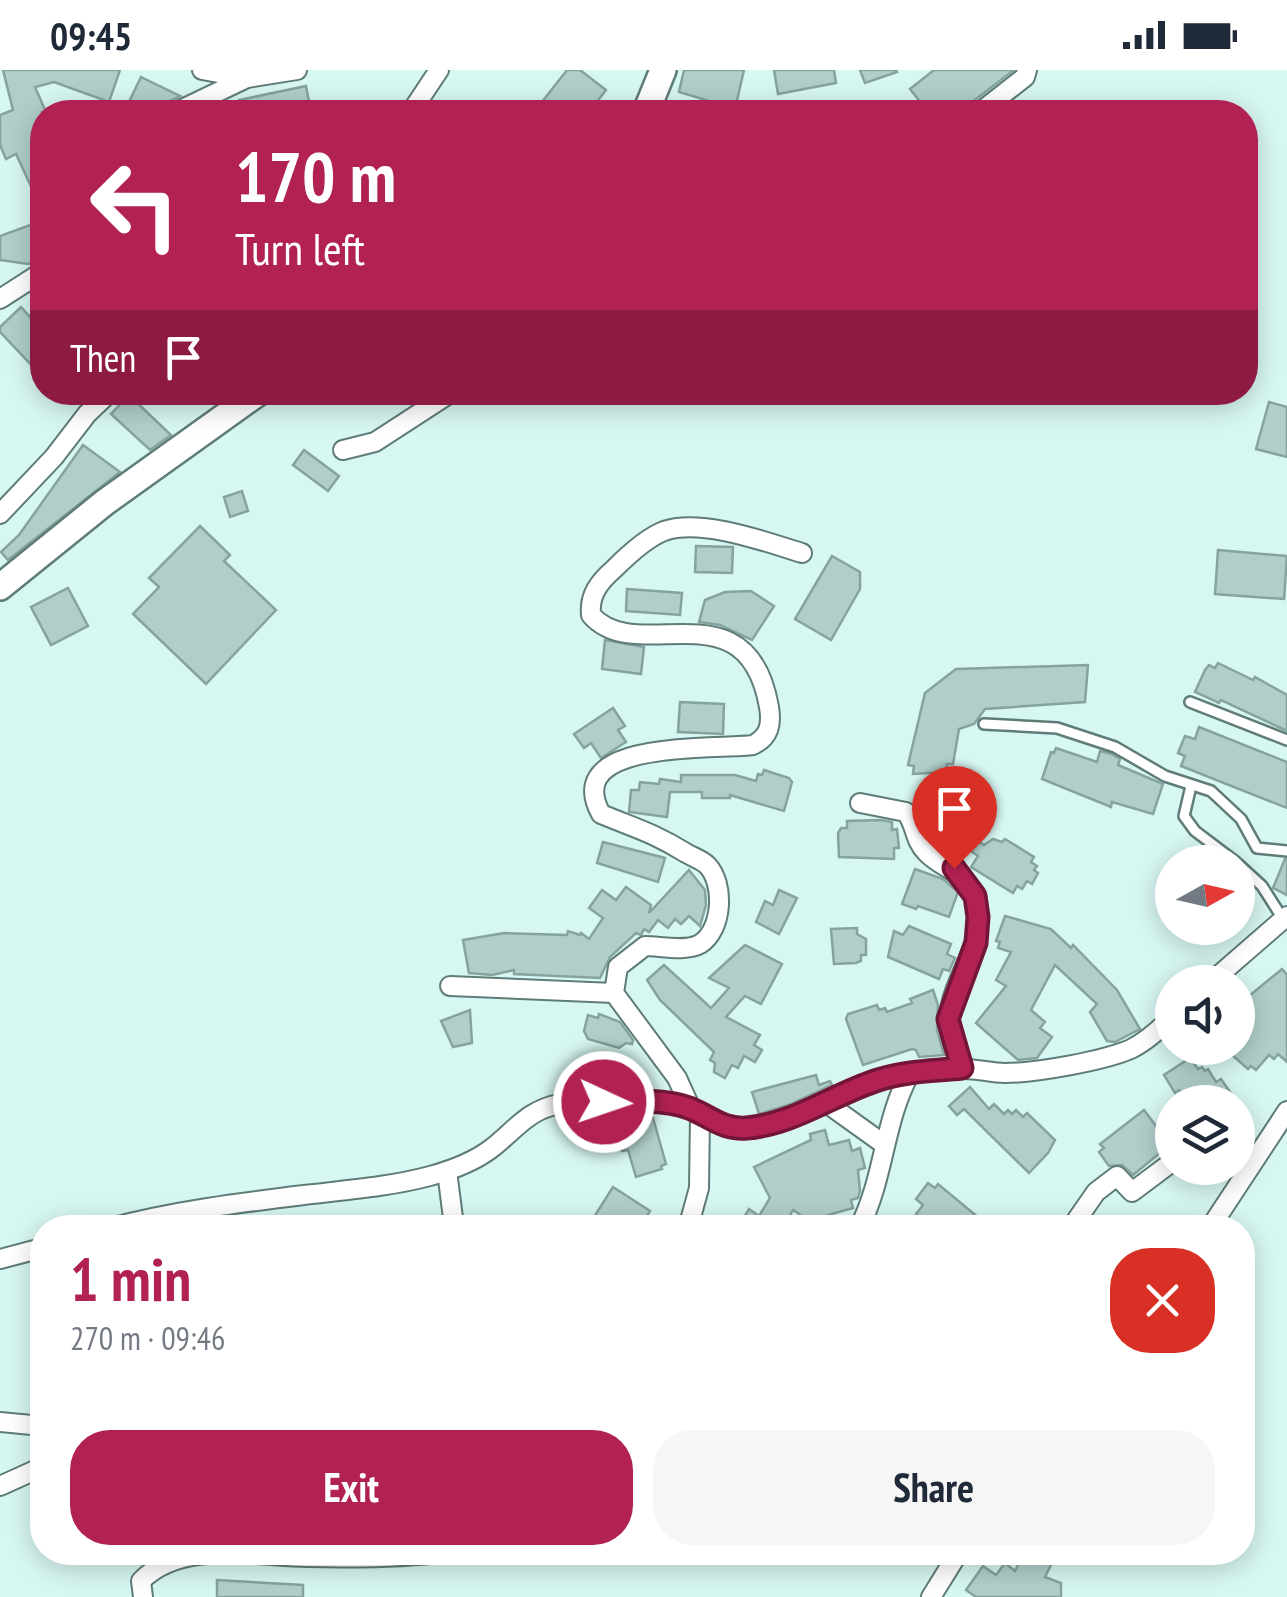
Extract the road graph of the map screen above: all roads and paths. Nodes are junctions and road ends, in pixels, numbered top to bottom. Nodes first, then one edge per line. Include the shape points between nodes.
1 (202, 70) edge
2 (297, 70) edge
3 (440, 70) edge
4 (663, 70) edge
5 (1027, 70) edge
6 (246, 78) junction
7 (201, 100) edge
8 (419, 100) edge
9 (651, 100) edge
10 (995, 100) edge
11 (30, 280) edge
12 (0, 299) edge
13 (96, 405) edge
14 (241, 405) edge
15 (432, 405) edge
16 (342, 450) dead end
17 (0, 514) edge
18 (802, 554) dead end
19 (0, 587) edge
20 (1190, 702) dead end
21 (984, 724) dead end
22 (1287, 740) edge
23 (1191, 786) junction
24 (860, 803) dead end
25 (1213, 845) edge
26 (1287, 851) edge
27 (1255, 880) edge
28 (1285, 918) edge
29 (1231, 965) edge
30 (450, 986) dead end
31 (614, 993) junction
32 (1155, 1033) edge
33 (962, 1068) junction
34 (910, 1073) junction
35 (825, 1102) junction
36 (1287, 1111) edge
37 (696, 1112) junction
38 (885, 1145) junction
39 (447, 1171) junction
40 (1155, 1175) edge
41 (166, 1215) edge
42 (453, 1215) edge
43 (692, 1215) edge
44 (866, 1215) edge
45 (1080, 1215) edge
46 (1219, 1215) edge
47 (30, 1251) edge
48 (0, 1259) edge
49 (0, 1422) edge
50 (30, 1425) edge
51 (30, 1473) edge
52 (0, 1486) edge
53 (163, 1565) edge
54 (951, 1565) edge
55 (142, 1597) edge
56 (932, 1597) edge

1 - 6 street
2 - 6 street
3 - 8 street
4 - 9 street
5 - 10 street
6 - 7 street
11 - 12 street
13 - 17 street
14 - 19 street
15 - 16 street via 374,442
18 - 31 street via 758,539 666,530 596,588 591,616 610,630 709,636 745,652 761,678 771,719 768,733 752,746 642,754 602,768 594,796 601,814 662,836 708,866 718,905 716,922 699,944 645,946 630,955 618,967
20 - 22 lane
21 - 23 lane via 1057,728
23 - 25 lane via 1184,816
23 - 26 lane via 1211,791 1241,819 1256,848
24 - 33 street via 906,812 928,856 954,868 975,896 976,943 948,1019
27 - 28 lane
28 - 29 street
30 - 31 street
31 - 37 street
32 - 33 street via 1130,1050 1025,1072
33 - 34 street
34 - 35 street
34 - 38 street
35 - 37 street via 746,1128
35 - 38 street
36 - 46 street
37 - 39 street via 632,1101 560,1104 522,1120 492,1148
37 - 43 street via 699,1188
38 - 44 street
39 - 41 street
39 - 42 street
40 - 45 street via 1132,1192 1117,1176
47 - 48 street
49 - 50 street
51 - 52 street
53 - 55 street via 141,1581
54 - 56 street

